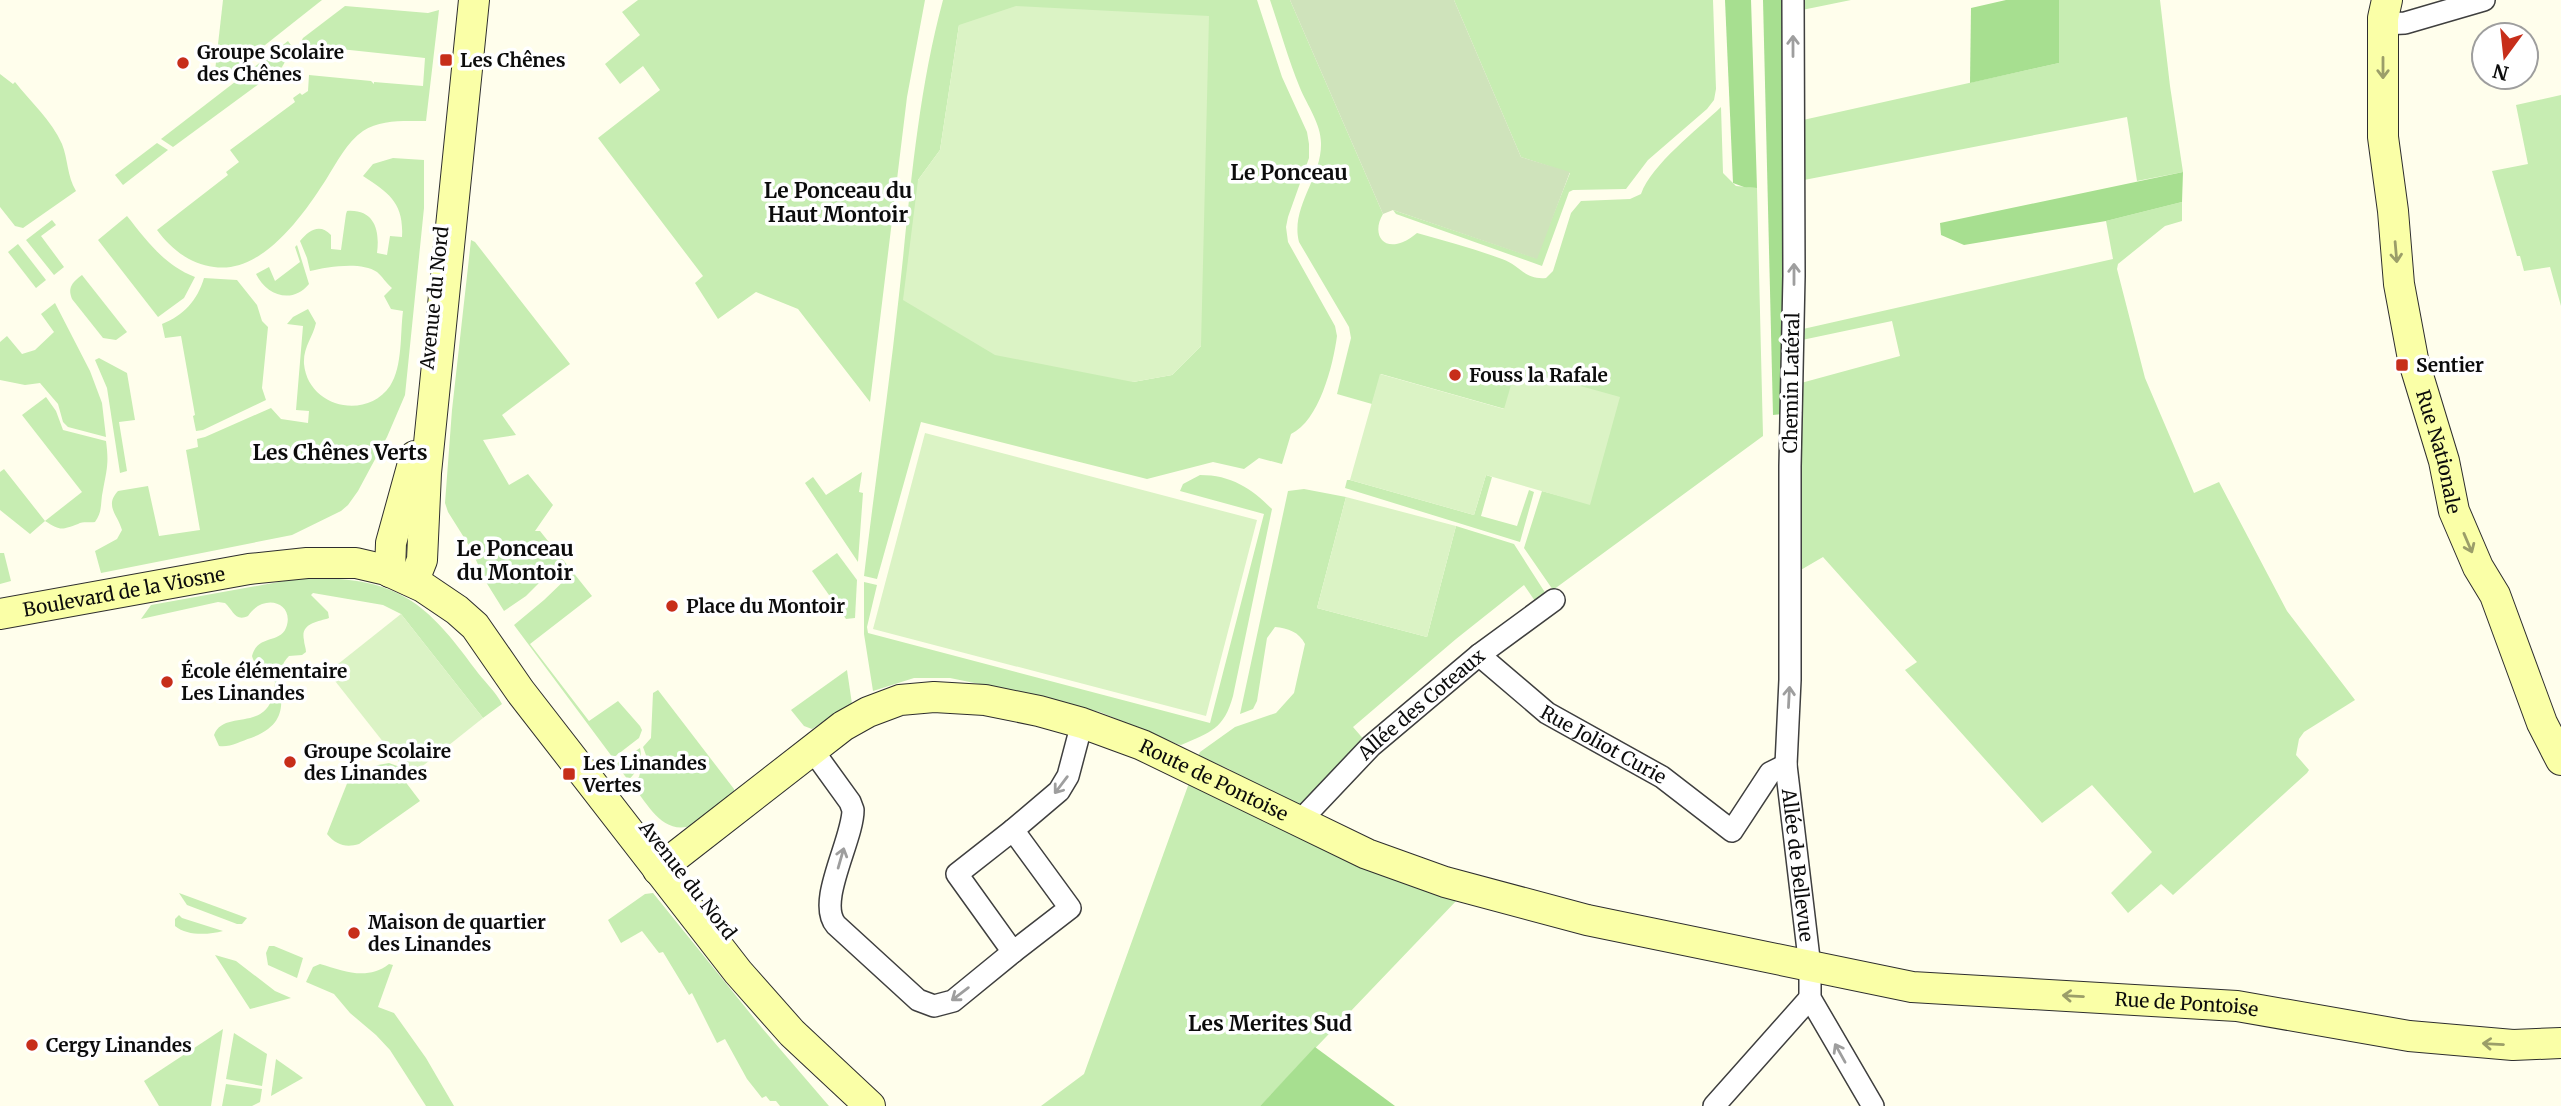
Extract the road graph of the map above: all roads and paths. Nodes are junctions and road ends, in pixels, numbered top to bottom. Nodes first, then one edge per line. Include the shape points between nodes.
1 (463, 0) edge
2 (474, 0) edge
3 (1793, 0) edge
4 (2483, 0) edge
5 (2385, 12) edge
6 (402, 567) junction
7 (1554, 600) dead end
8 (0, 614) edge
9 (1479, 654) junction
10 (1082, 723) junction
11 (811, 748) junction
12 (2561, 760) edge
13 (1786, 765) junction
14 (1299, 822) junction
15 (1013, 830) junction
16 (665, 864) junction
17 (1013, 952) junction
18 (1810, 967) junction
19 (1810, 998) junction
20 (2561, 1043) edge
21 (870, 1106) edge
22 (1714, 1106) edge
23 (1872, 1106) edge

1 - 6 street, Avenue du Nord via 422,422
2 - 6 street, Avenue du Nord via 426,472
13 -> 3 street, Chemin Latéral via 1794,276
4 - 5 street via 2405,23
5 -> 12 street, Rue Nationale via 2383,136 2402,308 2413,359 2454,511 2495,596 2542,723
6 - 8 street, Boulevard de la Viosne via 340,562 249,569
6 - 16 street, Avenue du Nord via 475,626 520,691
7 - 9 street, Allée des Coteaux
9 - 13 street, Rue Joliot Curie via 1547,713 1662,777 1732,831 1770,773
9 - 14 street, Allée des Coteaux via 1371,746
10 - 11 street, Route de Pontoise via 1006,703 934,696 900,700 868,712
10 - 14 street, Route de Pontoise via 1179,761
10 -> 15 street via 1068,776 1059,791
11 - 16 street, Route de Pontoise
17 -> 11 street via 953,1001 934,1006 918,1000 836,926 830,903 853,810
13 - 18 street, Allée de Bellevue
14 - 18 street, Route de Pontoise via 1387,862 1492,896
15 - 17 street via 957,874
15 - 17 street via 1070,908
16 - 21 street, Avenue du Nord via 704,930 768,1006
18 - 19 street, Allée de Bellevue
20 -> 18 street, Rue de Pontoise via 2513,1045 2409,1036 2237,1006 1912,987
19 - 22 street
23 -> 19 street

